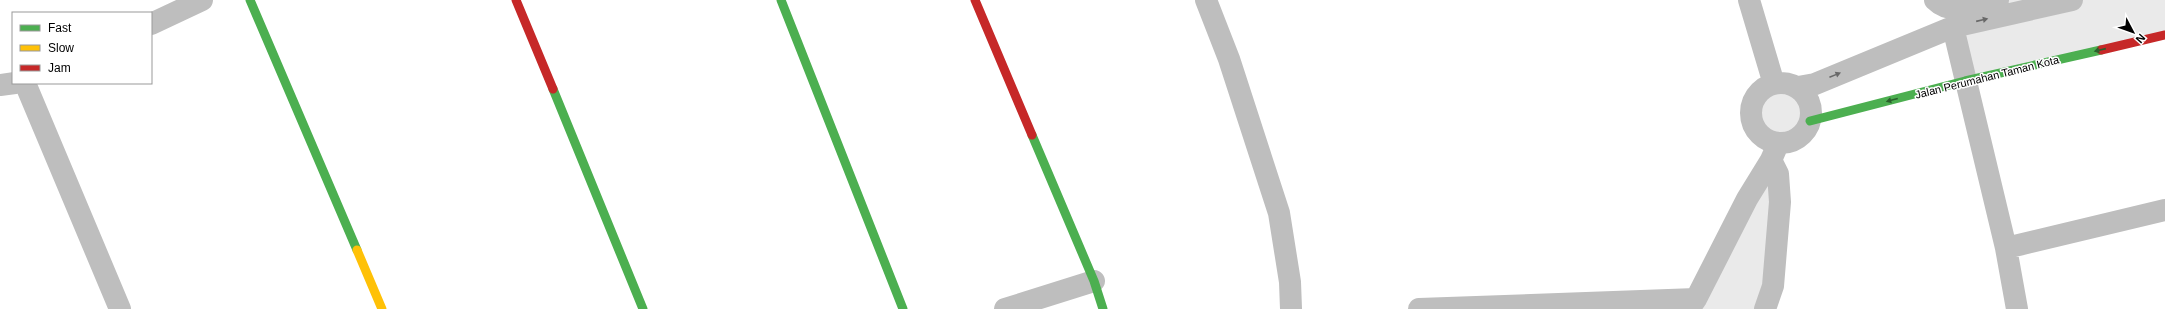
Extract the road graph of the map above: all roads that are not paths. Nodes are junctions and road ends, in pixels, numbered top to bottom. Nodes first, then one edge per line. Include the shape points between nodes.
1 (202, 0) edge
2 (250, 0) edge
3 (516, 0) edge
4 (781, 0) edge
5 (975, 0) edge
6 (1206, 0) edge
7 (1749, 0) edge
8 (1936, 0) edge
9 (1998, 0) edge
10 (2072, 0) edge
11 (152, 24) edge
12 (1953, 27) junction
13 (2165, 35) edge
14 (1965, 81) junction
15 (12, 83) edge
16 (0, 84) edge
17 (25, 84) edge
18 (1774, 84) junction
19 (1798, 88) junction
20 (1810, 121) junction
21 (1775, 152) junction
22 (2165, 210) edge
23 (2006, 248) junction
24 (1094, 280) junction
25 (1693, 304) edge
26 (120, 309) edge
27 (382, 309) edge
28 (643, 309) edge
29 (903, 309) edge
30 (1004, 309) edge
31 (1102, 309) edge
32 (1291, 309) edge
33 (1419, 309) edge
34 (1765, 309) edge
35 (2017, 309) edge

1 - 11 street
2 - 27 street
3 - 28 street
4 - 29 street
5 - 24 street
6 - 32 street via 1229,60 1279,212 1290,282
7 - 18 street
8 - 9 street via 1951,9 1962,9
12 -> 10 street
12 - 14 street
19 -> 12 street via 1815,84
13 -> 14 street, Jalan Perumahan Taman Kota
14 -> 20 street, Jalan Perumahan Taman Kota
14 - 23 street
15 - 16 street
17 - 26 street
18 - 19 street via 1782,83
18 - 21 street via 1765,87 1755,98 1751,111 1752,120 1761,137
19 - 20 street via 1810,102
20 - 21 street via 1802,136
21 - 25 street via 1747,199
21 - 34 street via 1780,202 1773,286
22 - 23 street
23 - 35 street
24 - 30 street
24 - 31 street
25 - 33 street

